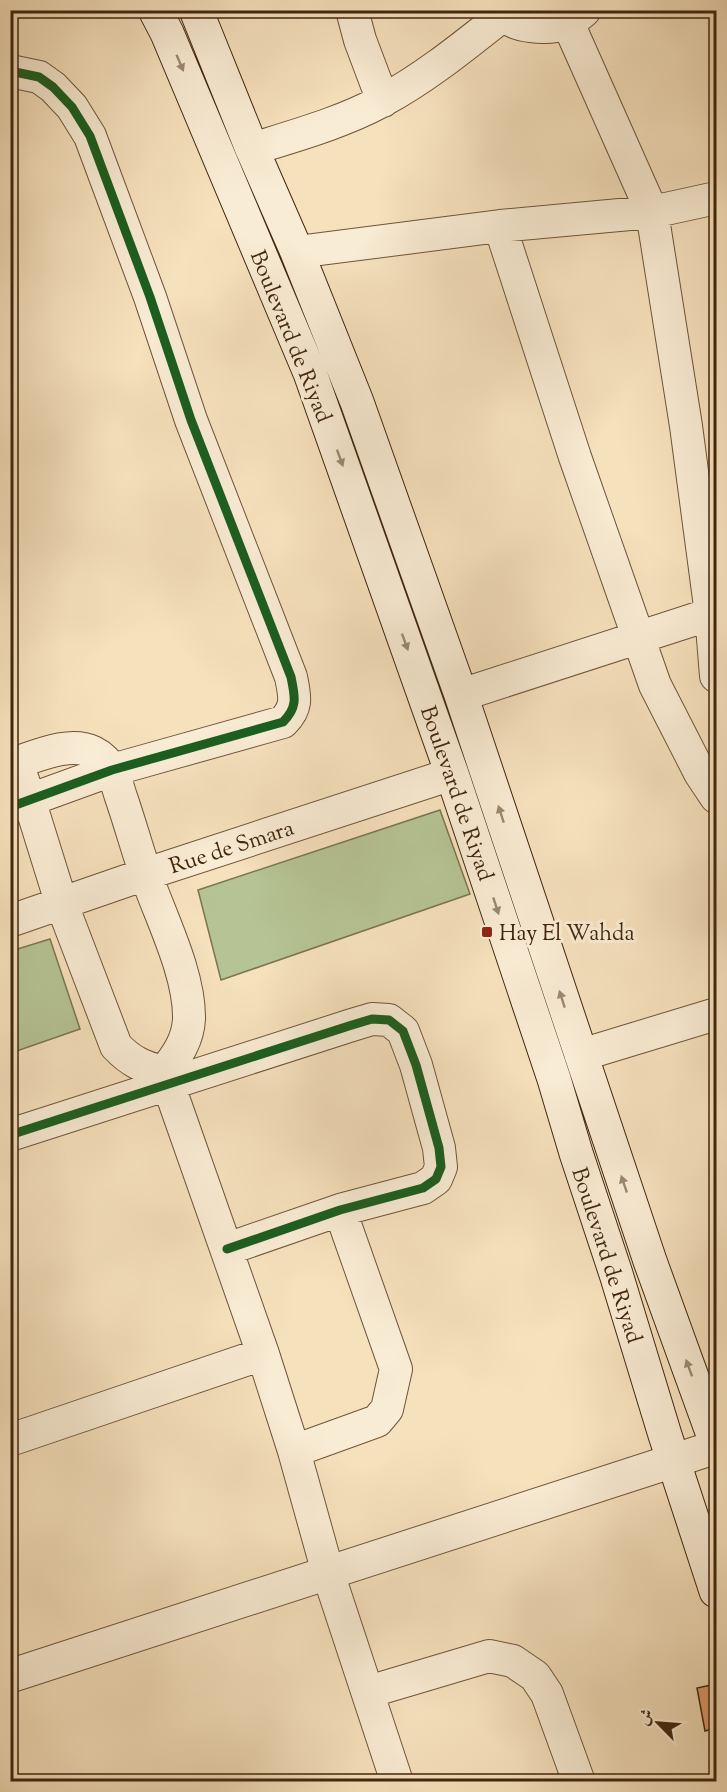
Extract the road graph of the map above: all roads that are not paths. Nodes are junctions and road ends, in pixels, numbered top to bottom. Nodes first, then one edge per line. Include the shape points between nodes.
1 (155, 10) edge
2 (196, 10) edge
3 (352, 10) edge
4 (501, 13) edge
5 (576, 17) edge
6 (10, 71) edge
7 (383, 100) junction
8 (252, 149) junction
9 (717, 198) edge
10 (652, 212) junction
11 (500, 226) junction
12 (297, 252) junction
13 (714, 613) edge
14 (638, 638) junction
15 (717, 676) edge
16 (461, 695) junction
17 (14, 755) edge
18 (112, 770) junction
19 (452, 774) junction
20 (717, 797) edge
21 (20, 803) edge
22 (146, 874) junction
23 (61, 902) junction
24 (10, 921) edge
25 (717, 1014) edge
26 (581, 1055) junction
27 (167, 1078) junction
28 (10, 1135) edge
29 (340, 1210) junction
30 (227, 1249) junction
31 (263, 1354) junction
32 (10, 1440) edge
33 (717, 1445) edge
34 (294, 1451) junction
35 (674, 1460) junction
36 (328, 1573) junction
37 (717, 1591) edge
38 (10, 1676) edge
39 (368, 1692) junction
40 (397, 1782) edge
41 (579, 1782) edge

1 -> 19 main road, Boulevard de Riyad via 310,373
2 - 8 main road, Boulevard de Riyad
3 - 7 street
4 - 5 street via 516,23 537,28
4 - 7 street via 422,75
5 - 10 street
6 - 18 street via 39,77 53,87 72,107 90,136 191,420 294,691 294,709 283,722
7 - 8 street via 324,127
8 - 12 main road, Boulevard de Riyad
9 - 10 street
10 - 11 street
10 - 13 street
11 - 12 street
11 - 14 street
12 - 16 main road, Boulevard de Riyad via 357,402
13 - 14 street
13 - 15 street
14 - 16 street
14 - 20 street via 669,714
26 -> 16 main road, Boulevard de Riyad
17 - 18 street via 84,749 100,756
17 - 21 street
18 - 21 street
18 - 22 street
19 - 22 street, Rue de Smara
19 -> 35 main road, Boulevard de Riyad via 554,1079
21 - 23 street
22 - 23 street, Rue de Smara
22 - 27 street via 177,957 187,999 189,1020 185,1040
23 - 24 street, Rue de Smara
23 - 27 street via 116,1046 127,1057
25 - 26 street
33 -> 26 main road, Boulevard de Riyad via 650,1262
27 - 28 street
27 - 29 street via 372,1019 388,1020 403,1031 439,1148 441,1167 436,1179 423,1188
27 - 30 street
29 - 30 street
29 - 34 street via 396,1370 387,1409 377,1421
30 - 31 street
31 - 32 street
31 - 34 street
33 - 35 main road
34 - 36 street
35 - 36 main road
35 - 37 main road, Boulevard de Riyad
36 - 38 main road
36 - 39 street
39 - 40 street
39 - 41 street via 489,1656 513,1661 535,1676 547,1694

